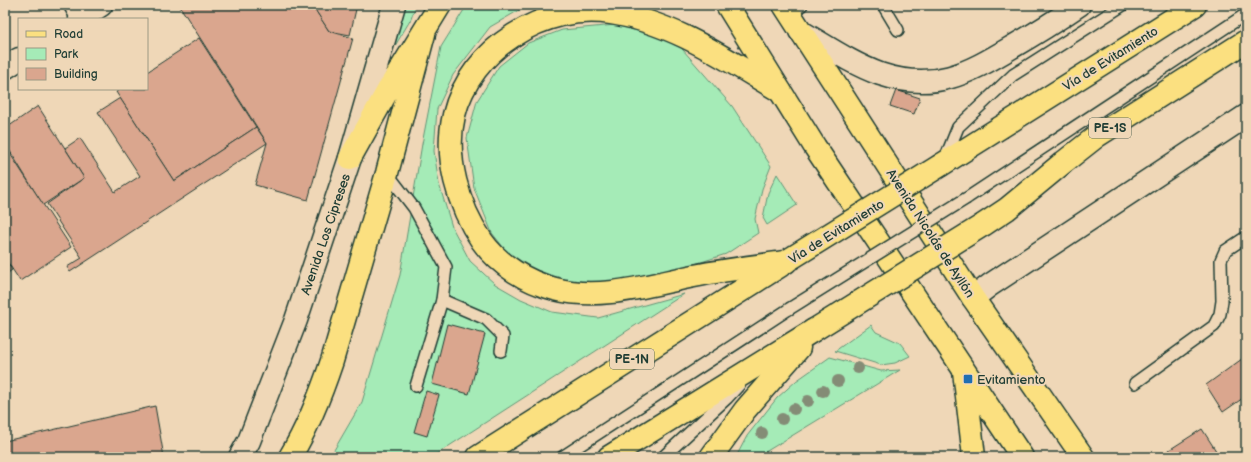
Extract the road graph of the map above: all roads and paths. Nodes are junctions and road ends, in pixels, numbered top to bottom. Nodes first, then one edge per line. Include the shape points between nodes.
1 (69, 5) edge
2 (394, 5) edge
3 (431, 5) edge
4 (440, 5) edge
5 (728, 5) edge
6 (883, 5) edge
7 (1079, 5) edge
8 (1124, 5) edge
9 (1195, 5) edge
10 (794, 13) edge
11 (1246, 14) edge
12 (76, 18) edge
13 (898, 30) dead end
14 (424, 34) junction
15 (1246, 41) edge
16 (18, 60) edge
17 (5, 68) edge
18 (780, 91) junction
19 (1246, 116) edge
20 (350, 158) junction
21 (942, 164) junction
22 (387, 173) junction
23 (1246, 237) edge
24 (788, 261) junction
25 (973, 298) junction
26 (442, 300) junction
27 (814, 330) junction
28 (501, 351) dead end
29 (758, 364) junction
30 (964, 371) junction
31 (1135, 383) dead end
32 (416, 386) dead end
33 (240, 457) edge
34 (290, 457) edge
35 (478, 457) edge
36 (562, 457) edge
37 (609, 457) edge
38 (663, 457) edge
39 (712, 457) edge
40 (974, 457) edge
41 (1022, 457) edge
42 (1083, 457) edge

1 - 12 lane
2 - 20 street, Avenida Los Cipreses
3 - 14 main road
4 - 14 main road
5 - 18 main road
6 - 13 lane
7 - 10 street via 980,67 954,76 927,81 898,79 867,68
8 - 21 lane via 1013,75 958,126
9 - 21 main road, Vía de Evitamiento
10 - 25 main road, Avenida Nicolás de Ayllón
11 - 36 lane, bridge via 967,198
14 - 20 main road via 388,90
14 - 22 main road
15 - 27 main road, PE-1S, bridge via 1097,136 1007,209
16 - 17 street
18 - 24 main road via 701,45 651,23 611,12 577,12 550,17 522,29 485,59 469,81 458,103 451,142 454,172 471,223 496,257 538,284 572,293 611,293
18 - 30 main road
19 - 25 street
20 - 33 street, Avenida Los Cipreses via 296,320 250,441
21 - 24 main road, Vía de Evitamiento, bridge
22 - 26 lane via 414,208 446,267
22 - 34 main road via 332,361 310,417
23 - 31 lane via 1225,251 1221,260 1222,301 1220,314 1214,326
24 - 35 main road, Vía de Evitamiento / PE-1N
25 - 42 main road, Avenida Nicolás de Ayllón
26 - 28 lane via 486,319 503,336
26 - 32 lane
27 - 29 main road
27 - 39 main road via 750,404
29 - 37 main road
29 - 38 lane via 727,398
30 - 40 main road
30 - 41 main road

